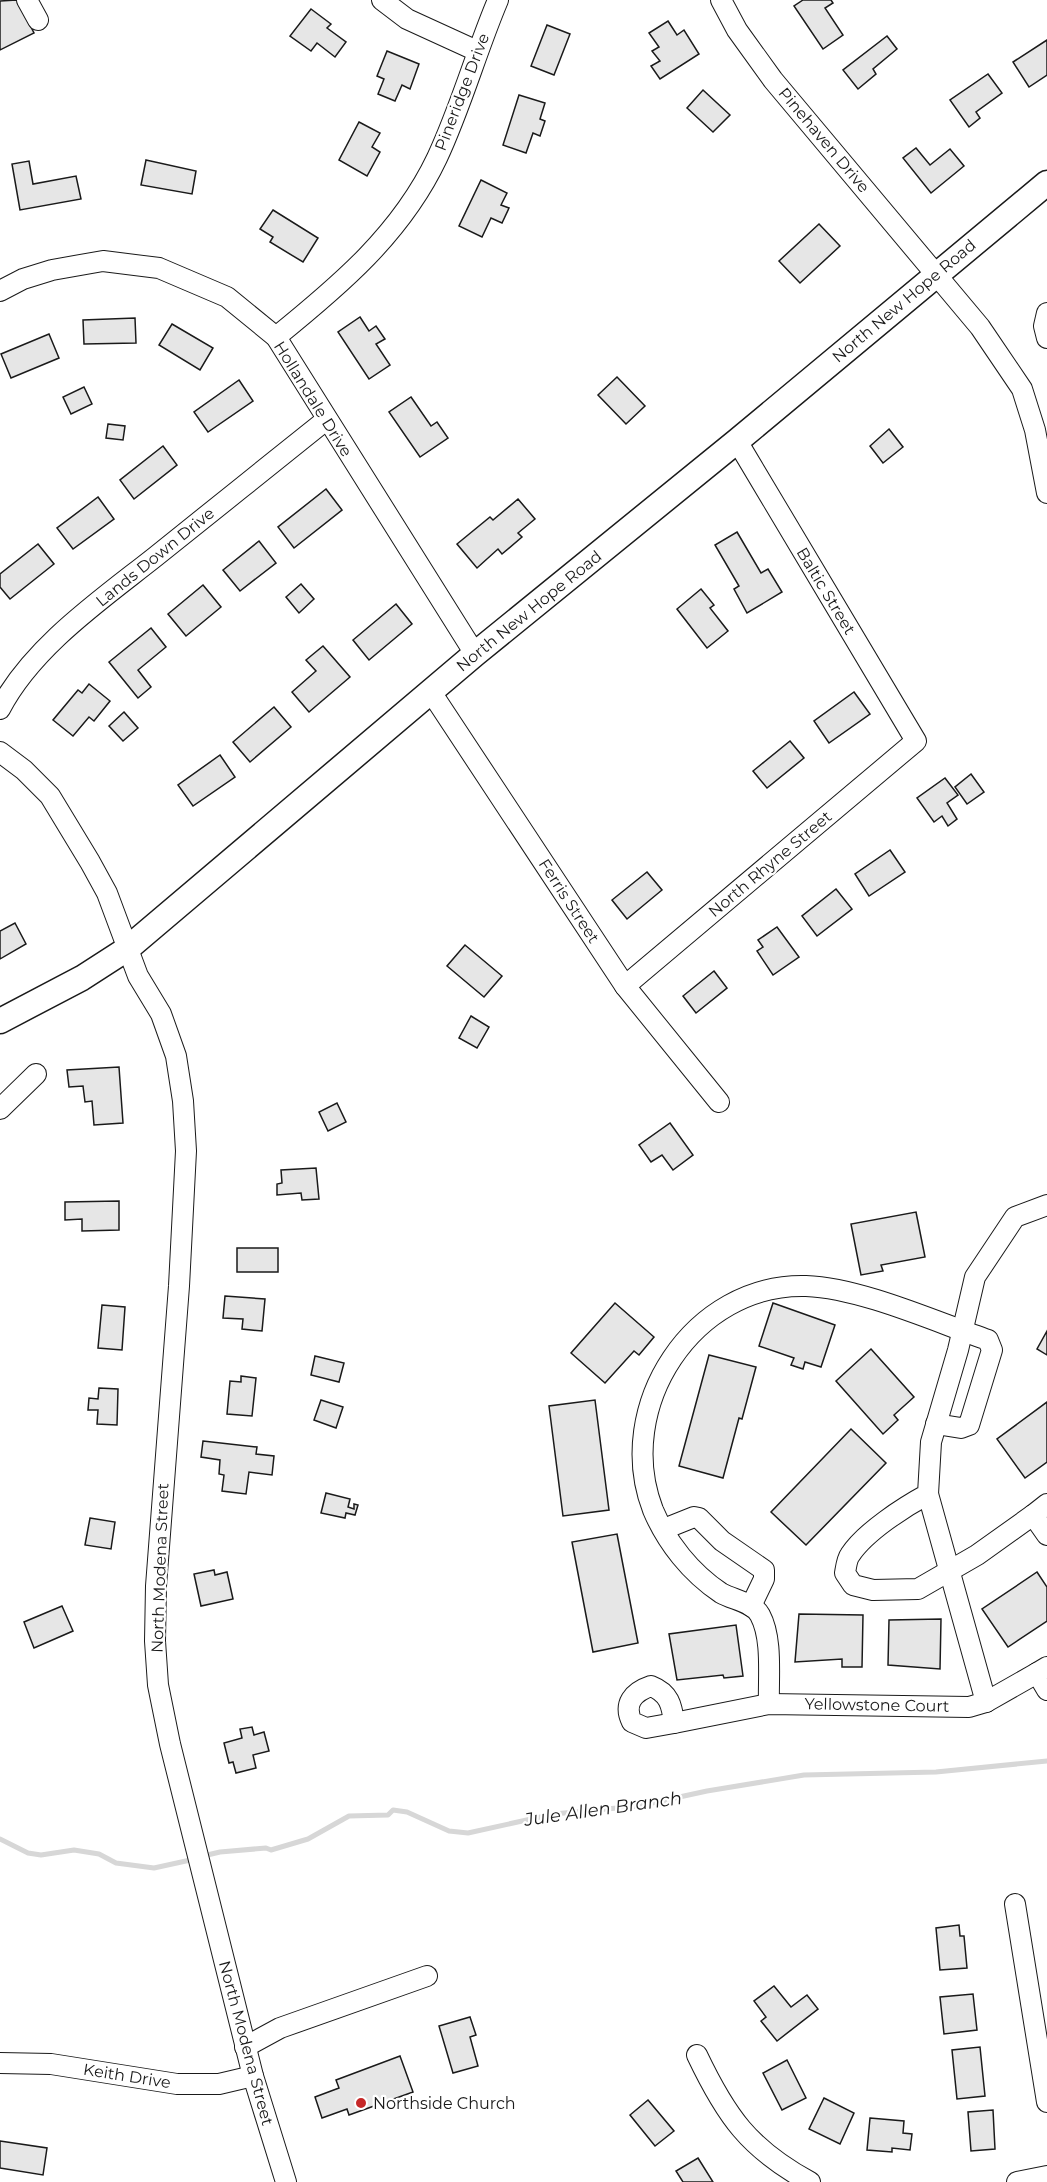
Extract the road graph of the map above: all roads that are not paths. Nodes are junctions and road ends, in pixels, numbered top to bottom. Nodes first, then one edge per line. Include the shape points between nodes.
1 (27, 0) edge
2 (382, 0) edge
3 (498, 0) edge
4 (721, 0) edge
5 (39, 20) dead end
6 (477, 51) junction
7 (1047, 183) edge
8 (935, 274) junction
9 (0, 291) edge
10 (1047, 313) edge
11 (276, 337) junction
12 (1047, 338) edge
13 (326, 420) junction
14 (1040, 421) edge
15 (737, 441) junction
16 (1043, 453) edge
17 (1047, 493) edge
18 (475, 654) junction
19 (431, 692) junction
20 (0, 709) edge
21 (916, 741) joint
22 (0, 752) edge
23 (128, 949) junction
24 (625, 986) junction
25 (0, 1021) edge
26 (36, 1074) dead end
27 (719, 1102) dead end
28 (0, 1109) edge
29 (1047, 1205) edge
30 (961, 1330) junction
31 (936, 1424) junction
32 (927, 1494) junction
33 (1040, 1510) edge
34 (664, 1529) junction
35 (1047, 1534) edge
36 (949, 1571) junction
37 (751, 1606) junction
38 (1044, 1677) edge
39 (986, 1702) junction
40 (769, 1704) junction
41 (674, 1723) dead end
42 (1015, 1904) dead end
43 (427, 1976) dead end
44 (245, 2047) junction
45 (697, 2055) dead end
46 (0, 2063) edge
47 (253, 2076) junction
48 (1047, 2102) edge
49 (1047, 2176) edge
50 (286, 2182) edge
51 (810, 2182) edge
52 (1017, 2182) edge

1 - 5 street
2 - 6 street via 407,19
3 - 6 street, Pineridge Drive
4 - 8 street, Pinehaven Drive via 736,30 773,80
6 - 11 street, Pineridge Drive via 460,106 436,160 398,222 340,285
7 - 8 main road, North New Hope Road
8 - 14 street, Pinehaven Drive via 980,327
8 - 15 main road, North New Hope Road
9 - 11 street, Hollandale Drive via 23,279 78,264 131,263 159,268 228,297
10 - 12 street
11 - 13 street, Hollandale Drive
13 - 18 street, Hollandale Drive
13 - 20 street, Lands Down Drive via 91,608 34,661
14 - 16 street, Pinehaven Drive
15 - 18 main road, North New Hope Road
15 - 21 street, Baltic Street
16 - 17 street, Pinehaven Drive
18 - 19 main road, North New Hope Road
19 - 23 main road, North New Hope Road
19 - 24 street, Ferris Street
21 - 24 street, North Rhyne Street
22 - 23 street, North Modena Street via 50,796 107,893
23 - 25 main road, North New Hope Road
23 - 44 street, North Modena Street via 138,976 161,1014 176,1056 186,1151 156,1582 158,1685
24 - 27 street, Ferris Street
26 - 28 street
29 - 30 street via 1016,1217 975,1277
30 - 31 street
30 - 31 street via 988,1340 990,1359 969,1425 961,1428
30 - 34 street via 875,1301 806,1286 774,1289 718,1310 670,1358 653,1391 644,1430 642,1468
31 - 32 street
32 - 36 street
32 - 36 street via 900,1509 871,1534 849,1556 845,1573 853,1585 900,1590 918,1589
33 - 35 street
33 - 36 street
34 - 37 street via 696,1574 723,1594
34 - 37 street via 699,1518 722,1541 755,1562 764,1570 764,1579
36 - 39 street
37 - 40 street via 760,1614 767,1638
38 - 39 street, Yellowstone Court
39 - 40 street, Yellowstone Court via 969,1707
40 - 41 street, Yellowstone Court
42 - 48 street
43 - 44 street via 280,2028
44 - 47 street, North Modena Street
45 - 51 street via 728,2115 766,2154
46 - 47 street, Keith Drive via 51,2064 177,2084 219,2084
47 - 50 street, North Modena Street
49 - 52 street

